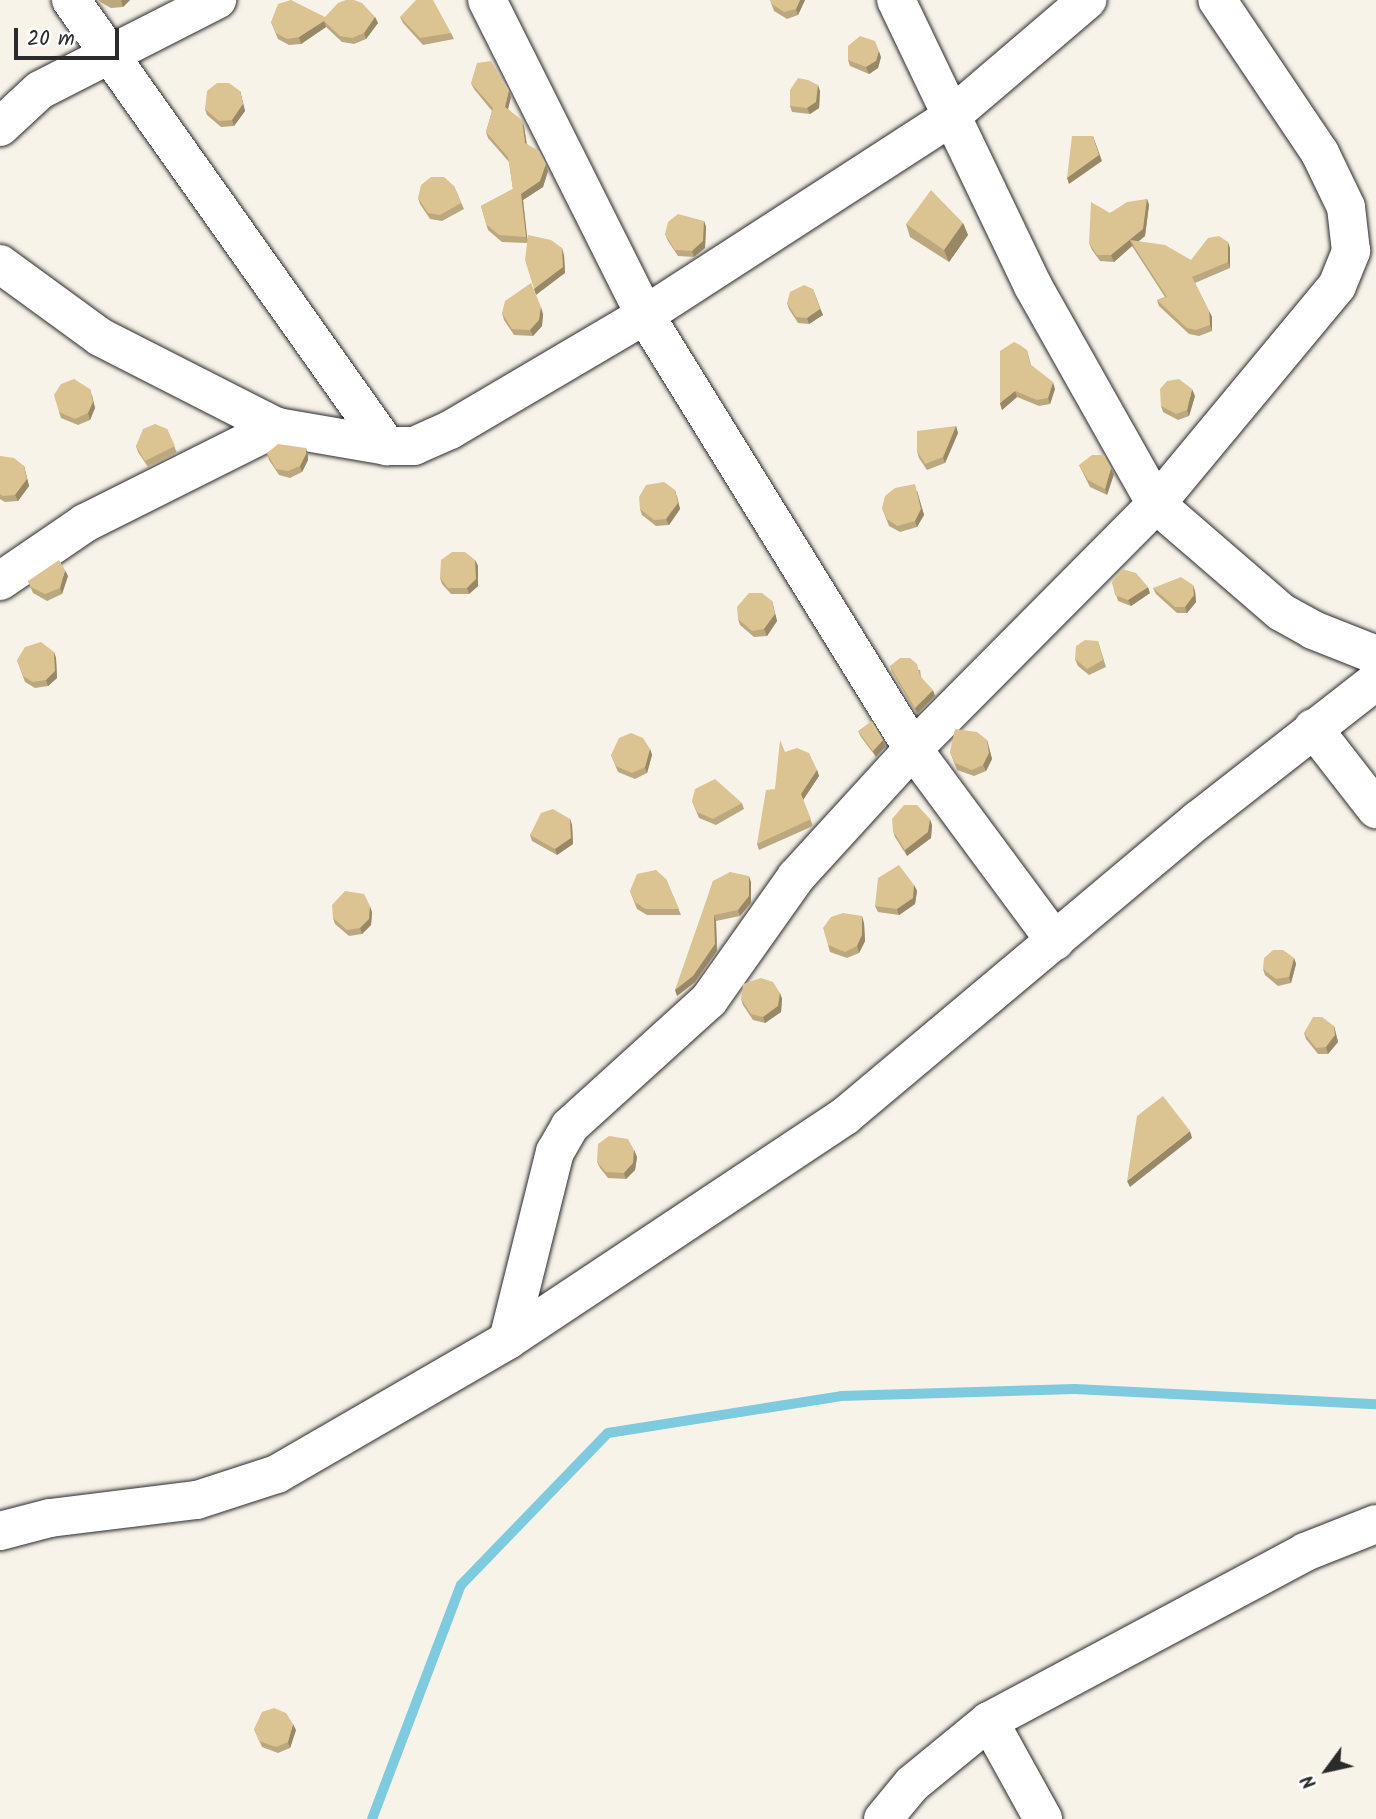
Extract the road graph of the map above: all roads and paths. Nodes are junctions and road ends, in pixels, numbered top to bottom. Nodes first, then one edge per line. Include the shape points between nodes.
1 (71, 0) edge
2 (217, 0) edge
3 (487, 0) edge
4 (896, 0) edge
5 (1087, 0) edge
6 (1217, 0) edge
7 (109, 52) junction
8 (949, 118) junction
9 (0, 127) edge
10 (0, 264) edge
11 (645, 315) junction
12 (277, 427) junction
13 (387, 446) junction
14 (1156, 504) junction
15 (0, 580) edge
16 (1376, 655) edge
17 (1376, 681) edge
18 (1313, 728) junction
19 (913, 749) junction
20 (1376, 809) edge
21 (1055, 941) junction
22 (508, 1340) junction
23 (1376, 1524) edge
24 (0, 1531) edge
25 (989, 1721) junction
26 (883, 1819) edge
27 (1043, 1819) edge

1 - 7 street
2 - 7 street
3 - 11 street
4 - 8 street
5 - 8 street
6 - 14 street via 1320,153 1346,207 1351,251 1337,286
7 - 9 street via 40,90
7 - 13 street
8 - 11 street
8 - 14 street via 1033,286
10 - 12 street via 100,337
11 - 13 street via 450,430 414,446
11 - 19 street
12 - 13 street
12 - 15 street via 85,523
14 - 16 street via 1281,612
14 - 19 street
17 - 18 street
18 - 20 street
18 - 21 street
19 - 21 street
19 - 22 street via 796,877 709,1000 570,1126 555,1152
21 - 22 street via 845,1116
22 - 24 street via 277,1474 197,1500 50,1518
23 - 25 street via 1305,1552
25 - 26 street via 912,1784
25 - 27 street

